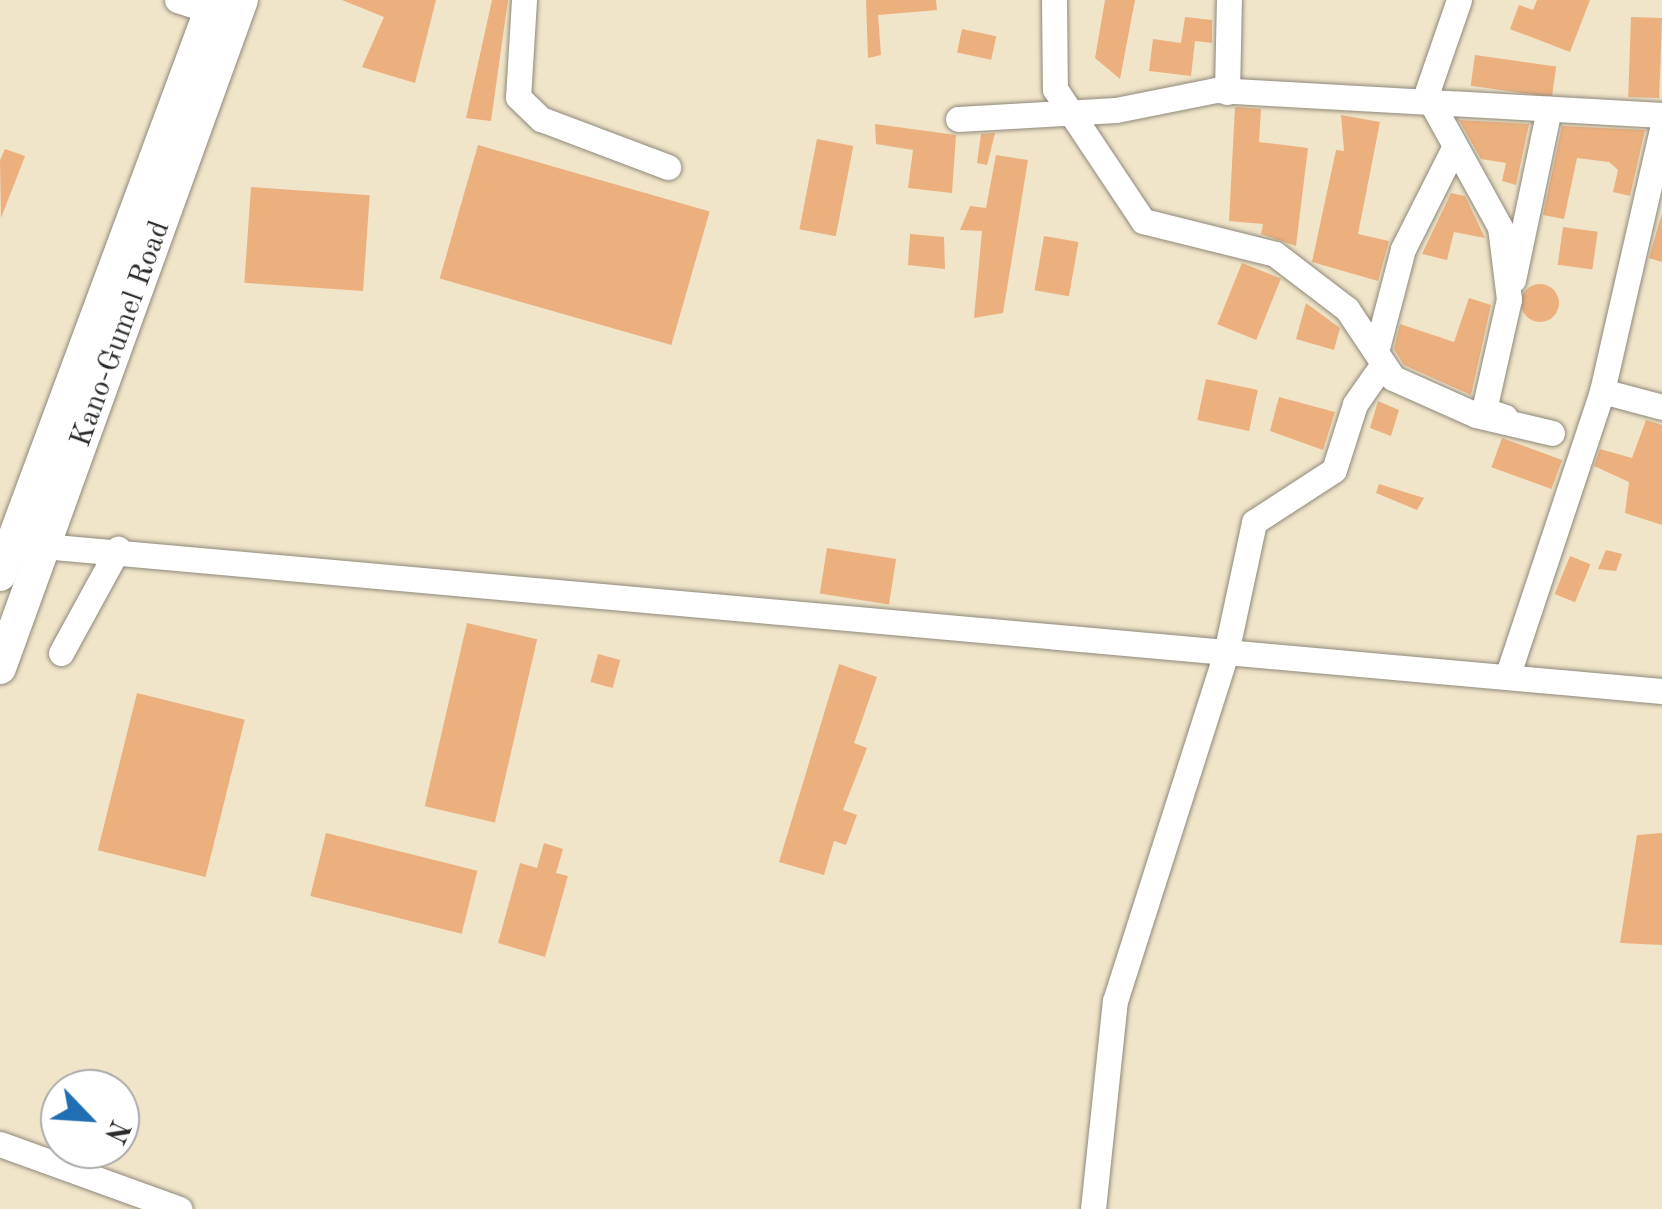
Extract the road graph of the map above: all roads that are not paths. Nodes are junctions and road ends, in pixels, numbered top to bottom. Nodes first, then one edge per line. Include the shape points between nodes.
1 (177, 0) edge
2 (242, 0) edge
3 (524, 0) edge
4 (1054, 0) edge
5 (1229, 0) edge
6 (1460, 0) edge
7 (212, 6) edge
8 (1227, 92) junction
9 (1428, 102) junction
10 (1066, 109) junction
11 (1549, 109) junction
12 (1662, 115) edge
13 (958, 118) dead end
14 (1662, 130) edge
15 (1452, 152) junction
16 (668, 167) dead end
17 (1509, 298) junction
18 (1380, 356) junction
19 (1602, 392) junction
20 (1662, 407) edge
21 (1476, 415) junction
22 (1552, 433) junction
23 (1586, 439) junction
24 (43, 546) junction
25 (118, 549) junction
26 (0, 575) edge
27 (62, 653) dead end
28 (1226, 654) junction
29 (0, 668) edge
30 (1509, 671) junction
31 (1662, 692) edge
32 (0, 1144) edge
33 (180, 1209) edge
34 (1093, 1209) edge

1 - 7 street
2 - 24 main road, Kano-Gumel Road
3 - 16 street via 518,97 541,119
4 - 10 street via 1050,72
5 - 8 street
6 - 9 street
7 - 26 main road, Kano-Gumel Road
8 - 9 street
8 - 10 street
9 - 11 street
9 - 15 street
10 - 13 street
10 - 18 street via 1143,220 1274,254 1347,309
11 - 12 street
11 - 17 street
14 - 19 street
15 - 17 street via 1496,216
15 - 18 street via 1403,249
17 - 21 street
17 - 22 street via 1484,410
18 - 21 street via 1428,398
18 - 28 street via 1355,404 1334,470 1254,522
19 - 20 street
19 - 23 street
21 - 22 street
22 - 23 street
23 - 30 street
24 - 25 street
24 - 29 main road, Kano-Gumel Road
25 - 27 street
25 - 28 street
28 - 30 street
28 - 34 street via 1114,1001
30 - 31 street
32 - 33 street

